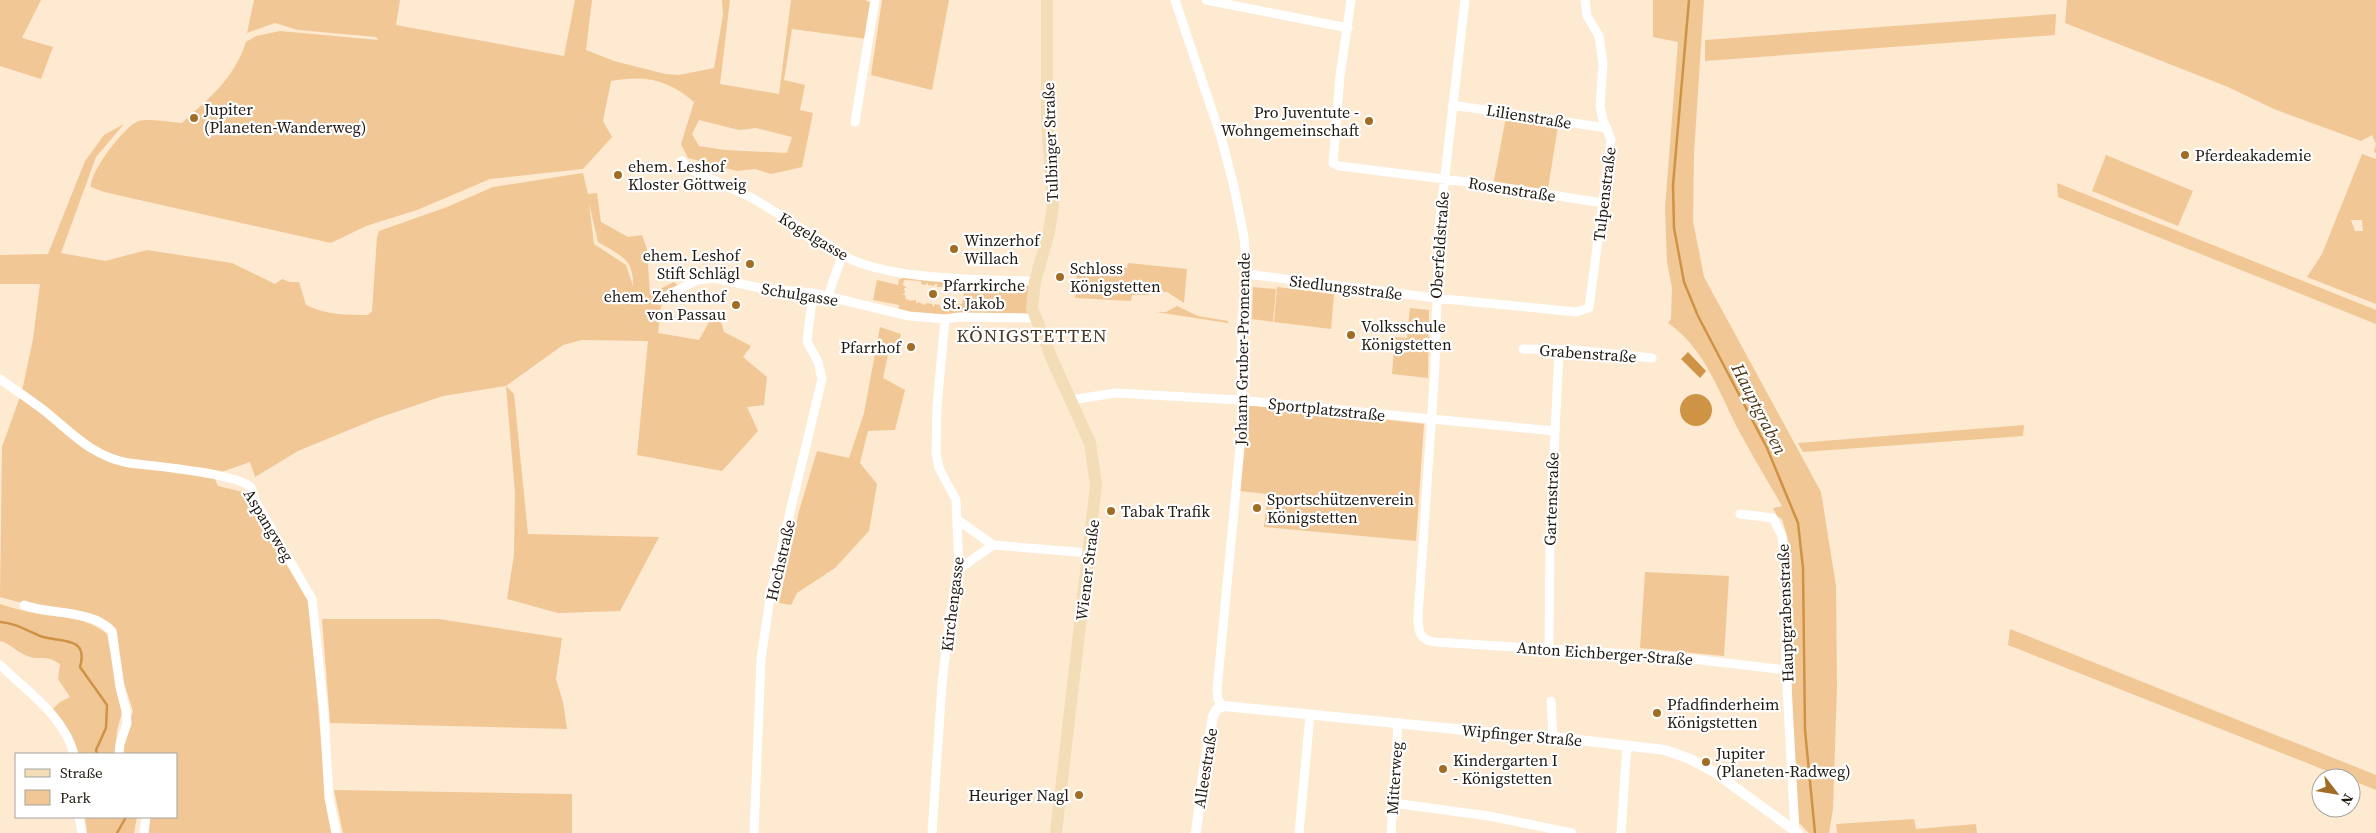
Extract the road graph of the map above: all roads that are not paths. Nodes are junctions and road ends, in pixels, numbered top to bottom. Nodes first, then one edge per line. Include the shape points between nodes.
1 (875, 0) edge
2 (1046, 0) edge
3 (1175, 0) edge
4 (1206, 0) edge
5 (1351, 0) edge
6 (1465, 0) edge
7 (1585, 0) edge
8 (1348, 28) junction
9 (1452, 105) junction
10 (856, 122) dead end
11 (1607, 128) junction
12 (682, 161) dead end
13 (1443, 179) junction
14 (1603, 203) junction
15 (842, 256) junction
16 (1247, 274) junction
17 (1035, 281) junction
18 (813, 293) junction
19 (828, 296) junction
20 (1435, 298) junction
21 (659, 300) dead end
22 (1591, 303) joint
23 (1034, 318) junction
24 (945, 319) junction
25 (1523, 349) dead end
26 (1559, 351) junction
27 (1652, 358) dead end
28 (0, 379) edge
29 (1071, 400) junction
30 (1240, 400) junction
31 (1431, 420) junction
32 (1554, 431) junction
33 (1740, 514) dead end
34 (958, 520) junction
35 (993, 545) junction
36 (1089, 552) junction
37 (959, 569) junction
38 (24, 605) dead end
39 (1424, 640) joint
40 (1549, 648) junction
41 (0, 665) edge
42 (1786, 670) junction
43 (1551, 701) dead end
44 (1222, 706) junction
45 (1310, 715) junction
46 (1398, 723) junction
47 (1553, 737) junction
48 (1627, 744) junction
49 (74, 753) edge
50 (119, 753) edge
51 (1393, 803) junction
52 (79, 818) edge
53 (146, 818) edge
54 (1795, 832) edge
55 (82, 833) edge
56 (144, 833) edge
57 (336, 833) edge
58 (754, 833) edge
59 (932, 833) edge
60 (1056, 833) edge
61 (1196, 833) edge
62 (1299, 833) edge
63 (1391, 833) edge
64 (1572, 833) edge
65 (1621, 833) edge

1 - 10 street
2 - 17 main road, Tulbinger Straße via 1047,122 1053,206
3 - 16 street, Johann Gruber-Promenade via 1221,137 1244,237
4 - 8 street
5 - 8 street
6 - 9 street, Oberfeldstraße
7 - 11 street, Tulpenstraße via 1588,16 1599,36 1603,64 1600,106
8 - 13 street, Rosenstraße via 1340,76 1333,163
9 - 11 street, Lilienstraße
9 - 13 street, Oberfeldstraße
11 - 14 street, Tulpenstraße via 1611,140
12 - 15 street, Kogelgasse via 688,168 754,199
13 - 14 street, Rosenstraße
13 - 20 street, Oberfeldstraße
14 - 22 street, Tulpenstraße
15 - 17 street, Kogelgasse via 894,271 959,280
15 - 19 street
16 - 20 street, Siedlungsstraße
16 - 30 street, Johann Gruber-Promenade
17 - 23 main road, Tulbinger Straße
18 - 19 street, Schulgasse
18 - 21 street, Schulgasse via 760,288 714,278 697,280
18 - 58 street, Hochstraße via 807,342 818,362 822,379 770,601 761,659
19 - 24 street, Schulgasse via 909,316
20 - 22 street, Siedlungsstraße via 1576,312 1586,311
20 - 31 street, Oberfeldstraße
23 - 24 street, Schulgasse
23 - 29 main road, Wiener Straße
24 - 34 street, Kirchengasse via 936,453 939,468 956,500
25 - 26 street, Grabenstraße
26 - 27 street, Grabenstraße
26 - 32 street, Gartenstraße
28 - 57 street, Aspangweg via 80,442 105,454 128,462 228,478 251,488 312,599 329,798
29 - 30 street, Sportplatzstraße via 1115,393
29 - 36 main road, Wiener Straße via 1090,443 1095,470
30 - 31 street, Sportplatzstraße
30 - 44 street, Johann Gruber-Promenade via 1241,437 1217,690
31 - 32 street, Sportplatzstraße
31 - 39 street, Oberfeldstraße via 1418,616
32 - 40 street, Gartenstraße
33 - 42 street, Hauptgrabenstraße via 1773,518 1782,536 1786,578
34 - 35 street
34 - 37 street, Kirchengasse
35 - 36 street
35 - 37 street
36 - 60 main road, Wiener Straße
37 - 59 street, Kirchengasse via 942,684
38 - 50 street via 86,617 112,631 127,723
39 - 40 street, Anton Eichberger-Straße
40 - 42 street, Anton Eichberger-Straße via 1676,657
41 - 49 street via 63,726
42 - 54 street, Hauptgrabenstraße
43 - 47 street
44 - 45 street, Wipfinger Straße
44 - 61 street, Alleestraße via 1213,716
45 - 46 street, Wipfinger Straße
45 - 62 street
46 - 47 street, Wipfinger Straße
46 - 51 street, Mitterweg
47 - 48 street, Wipfinger Straße
48 - 54 street, Wipfinger Straße via 1665,750 1690,759 1718,775
48 - 65 street
51 - 63 street, Mitterweg
51 - 64 street via 1489,816
52 - 55 street
53 - 56 street

